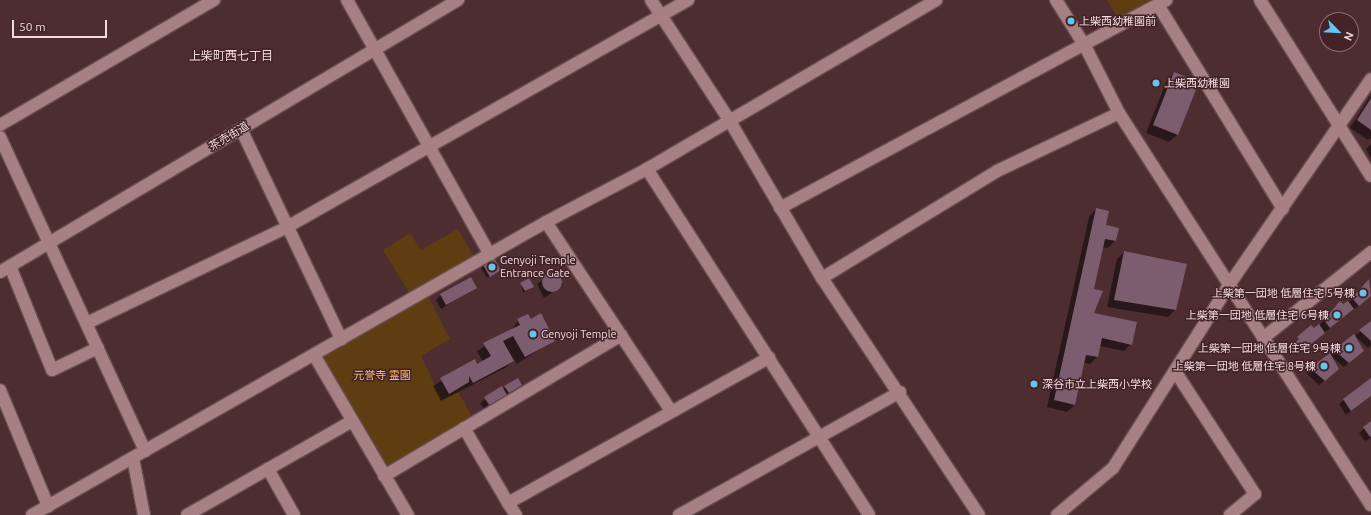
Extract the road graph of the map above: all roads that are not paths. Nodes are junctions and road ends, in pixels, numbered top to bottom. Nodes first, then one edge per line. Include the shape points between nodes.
1 (214, 0) edge
2 (348, 0) edge
3 (458, 0) edge
4 (651, 0) edge
5 (688, 0) edge
6 (936, 0) edge
7 (1056, 0) edge
8 (1260, 0) edge
9 (1162, 3) edge
10 (660, 14) junction
11 (1085, 46) junction
12 (375, 49) junction
13 (1371, 79) edge
14 (1118, 113) junction
15 (728, 118) junction
16 (0, 125) edge
17 (1340, 128) junction
18 (241, 129) junction
19 (0, 137) edge
20 (429, 149) junction
21 (647, 168) junction
22 (1371, 176) edge
23 (780, 208) junction
24 (1283, 208) junction
25 (546, 222) junction
26 (287, 227) junction
27 (50, 242) junction
28 (1371, 252) edge
29 (490, 255) junction
30 (5, 269) edge
31 (822, 278) junction
32 (1229, 285) junction
33 (86, 323) junction
34 (621, 335) junction
35 (1263, 338) junction
36 (341, 339) junction
37 (98, 348) junction
38 (314, 355) junction
39 (769, 358) junction
40 (1175, 371) junction
41 (0, 390) edge
42 (900, 392) junction
43 (671, 411) junction
44 (352, 421) junction
45 (464, 428) junction
46 (820, 434) junction
47 (145, 451) junction
48 (132, 458) junction
49 (268, 469) junction
50 (384, 476) junction
51 (508, 503) junction
52 (1371, 505) edge
53 (48, 506) junction
54 (865, 514) edge
55 (32, 515) edge
56 (144, 515) edge
57 (187, 515) edge
58 (294, 515) edge
59 (408, 515) edge
60 (516, 515) edge
61 (680, 515) edge
62 (979, 515) edge
63 (1057, 515) edge
64 (1230, 515) edge

1 - 16 street
2 - 12 street
3 - 12 street, 茶売街道
4 - 10 street
5 - 10 street
6 - 15 street
7 - 11 street
8 - 17 street
9 - 11 street
9 - 24 street
10 - 15 street
10 - 20 street
11 - 14 street
11 - 23 street
12 - 18 street, 茶売街道
12 - 20 street
13 - 17 street
14 - 31 street via 997,171
14 - 32 street
15 - 21 street
15 - 23 street
17 - 22 street
17 - 24 street
18 - 26 street
18 - 27 street, 茶売街道
19 - 27 street
20 - 26 street
20 - 29 street
21 - 25 street
21 - 39 street
23 - 31 street
24 - 32 street
25 - 29 street
25 - 34 street
26 - 33 street
26 - 36 street
27 - 30 street, 茶売街道
27 - 33 street
28 - 35 street
29 - 36 street
30 - 37 street via 52,370
31 - 42 street
32 - 35 street
32 - 40 street
33 - 37 street
34 - 43 street
34 - 45 street
35 - 52 street
36 - 38 street
37 - 47 street
38 - 44 street
38 - 47 street
39 - 43 street
39 - 46 street
40 - 63 street via 1113,468
40 - 64 street via 1255,494
41 - 53 street
42 - 46 street
42 - 62 street
43 - 51 street
44 - 49 street
44 - 50 street
45 - 50 street
45 - 51 street
46 - 54 street
46 - 61 street
47 - 48 street
48 - 53 street
48 - 56 street
49 - 57 street
49 - 58 street
50 - 59 street
51 - 60 street
53 - 55 street

